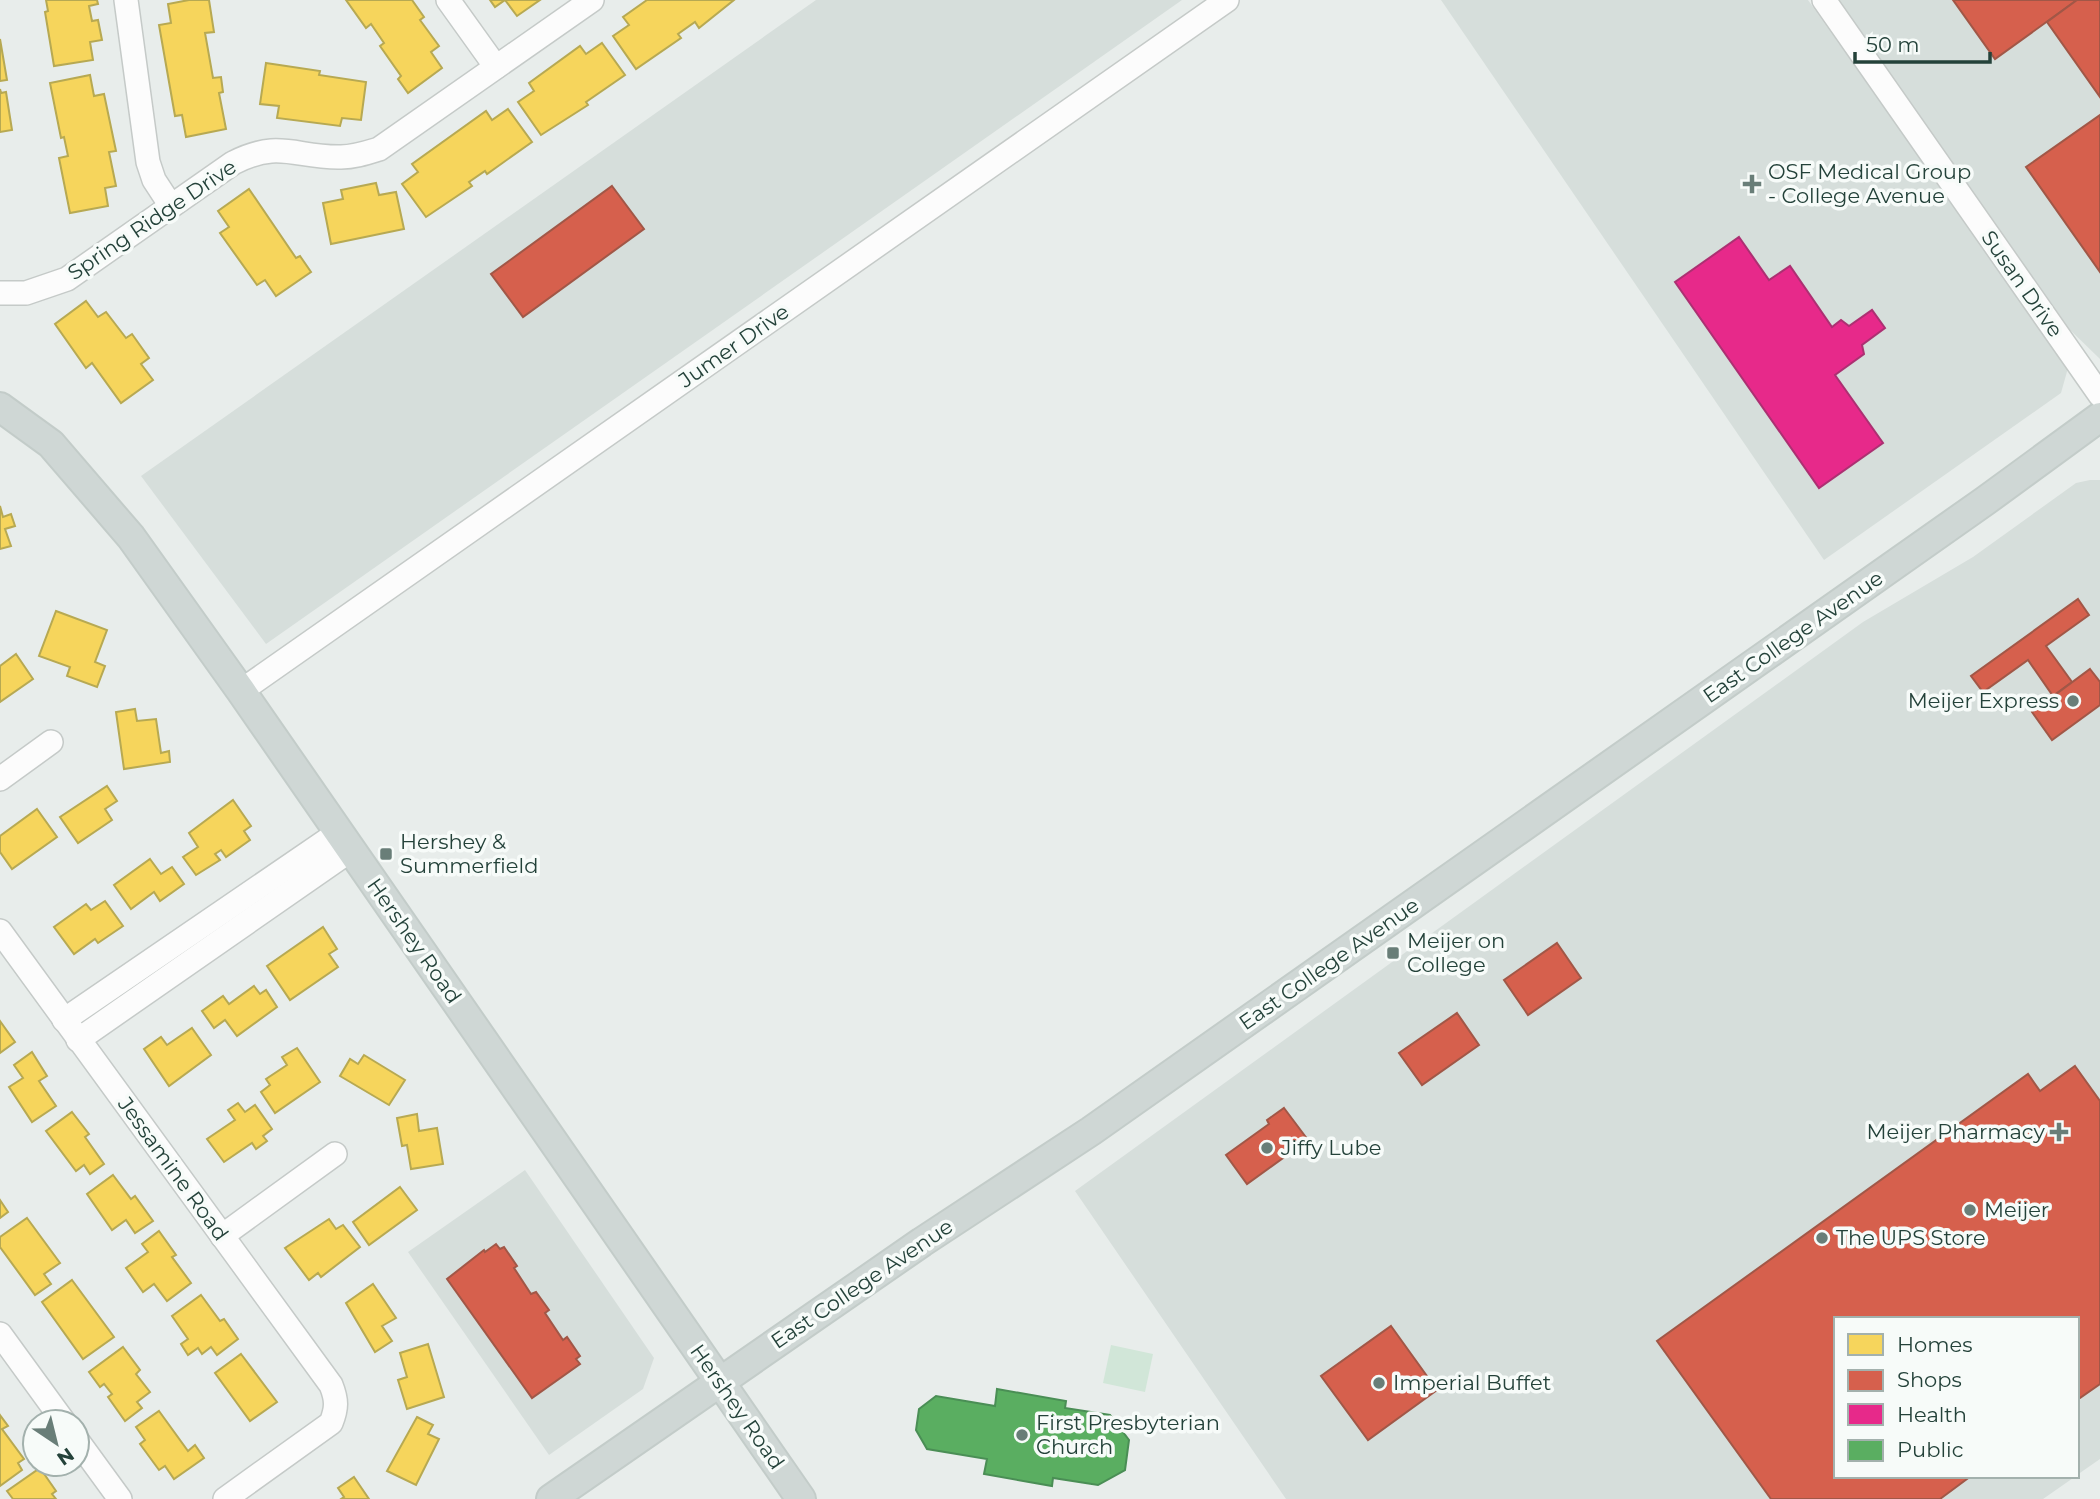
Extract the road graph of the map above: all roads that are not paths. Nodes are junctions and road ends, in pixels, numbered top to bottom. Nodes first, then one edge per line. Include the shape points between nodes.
1 (126, 0) edge
2 (448, 0) edge
3 (592, 0) edge
4 (1227, 0) edge
5 (1824, 0) edge
6 (496, 67) junction
7 (171, 206) junction
8 (0, 293) edge
9 (2100, 395) edge
10 (0, 407) edge
11 (2100, 417) edge
12 (241, 691) junction
13 (51, 742) dead end
14 (0, 779) edge
15 (345, 841) junction
16 (220, 913) junction
17 (0, 931) edge
18 (234, 932) junction
19 (64, 1020) junction
20 (78, 1040) junction
21 (335, 1154) dead end
22 (222, 1236) junction
23 (0, 1334) edge
24 (720, 1382) junction
25 (54, 1408) edge
26 (91, 1459) edge
27 (120, 1499) edge
28 (225, 1499) edge
29 (551, 1499) edge
30 (802, 1499) edge

1 - 7 street via 148,162
2 - 6 street
3 - 6 street, Spring Ridge Drive
4 - 12 street, Jumer Drive
5 - 9 street, Susan Drive
6 - 7 street, Spring Ridge Drive via 379,149 341,157 283,149 250,154
7 - 8 street, Spring Ridge Drive via 67,279 26,293
10 - 12 main road, Hershey Road via 51,444 131,537
11 - 24 main road, East College Avenue via 1091,1132
12 - 15 main road, Hershey Road
13 - 14 street
15 - 16 street
15 - 18 street
15 - 24 main road, Hershey Road
16 - 18 street
16 - 19 street
17 - 19 street, Jessamine Road
18 - 20 street
19 - 20 street, Jessamine Road
20 - 22 street, Jessamine Road
21 - 22 street
22 - 28 street, Jessamine Road via 331,1385 337,1410 318,1434
23 - 25 street
24 - 29 main road, East College Avenue
24 - 30 main road, Hershey Road
26 - 27 street

